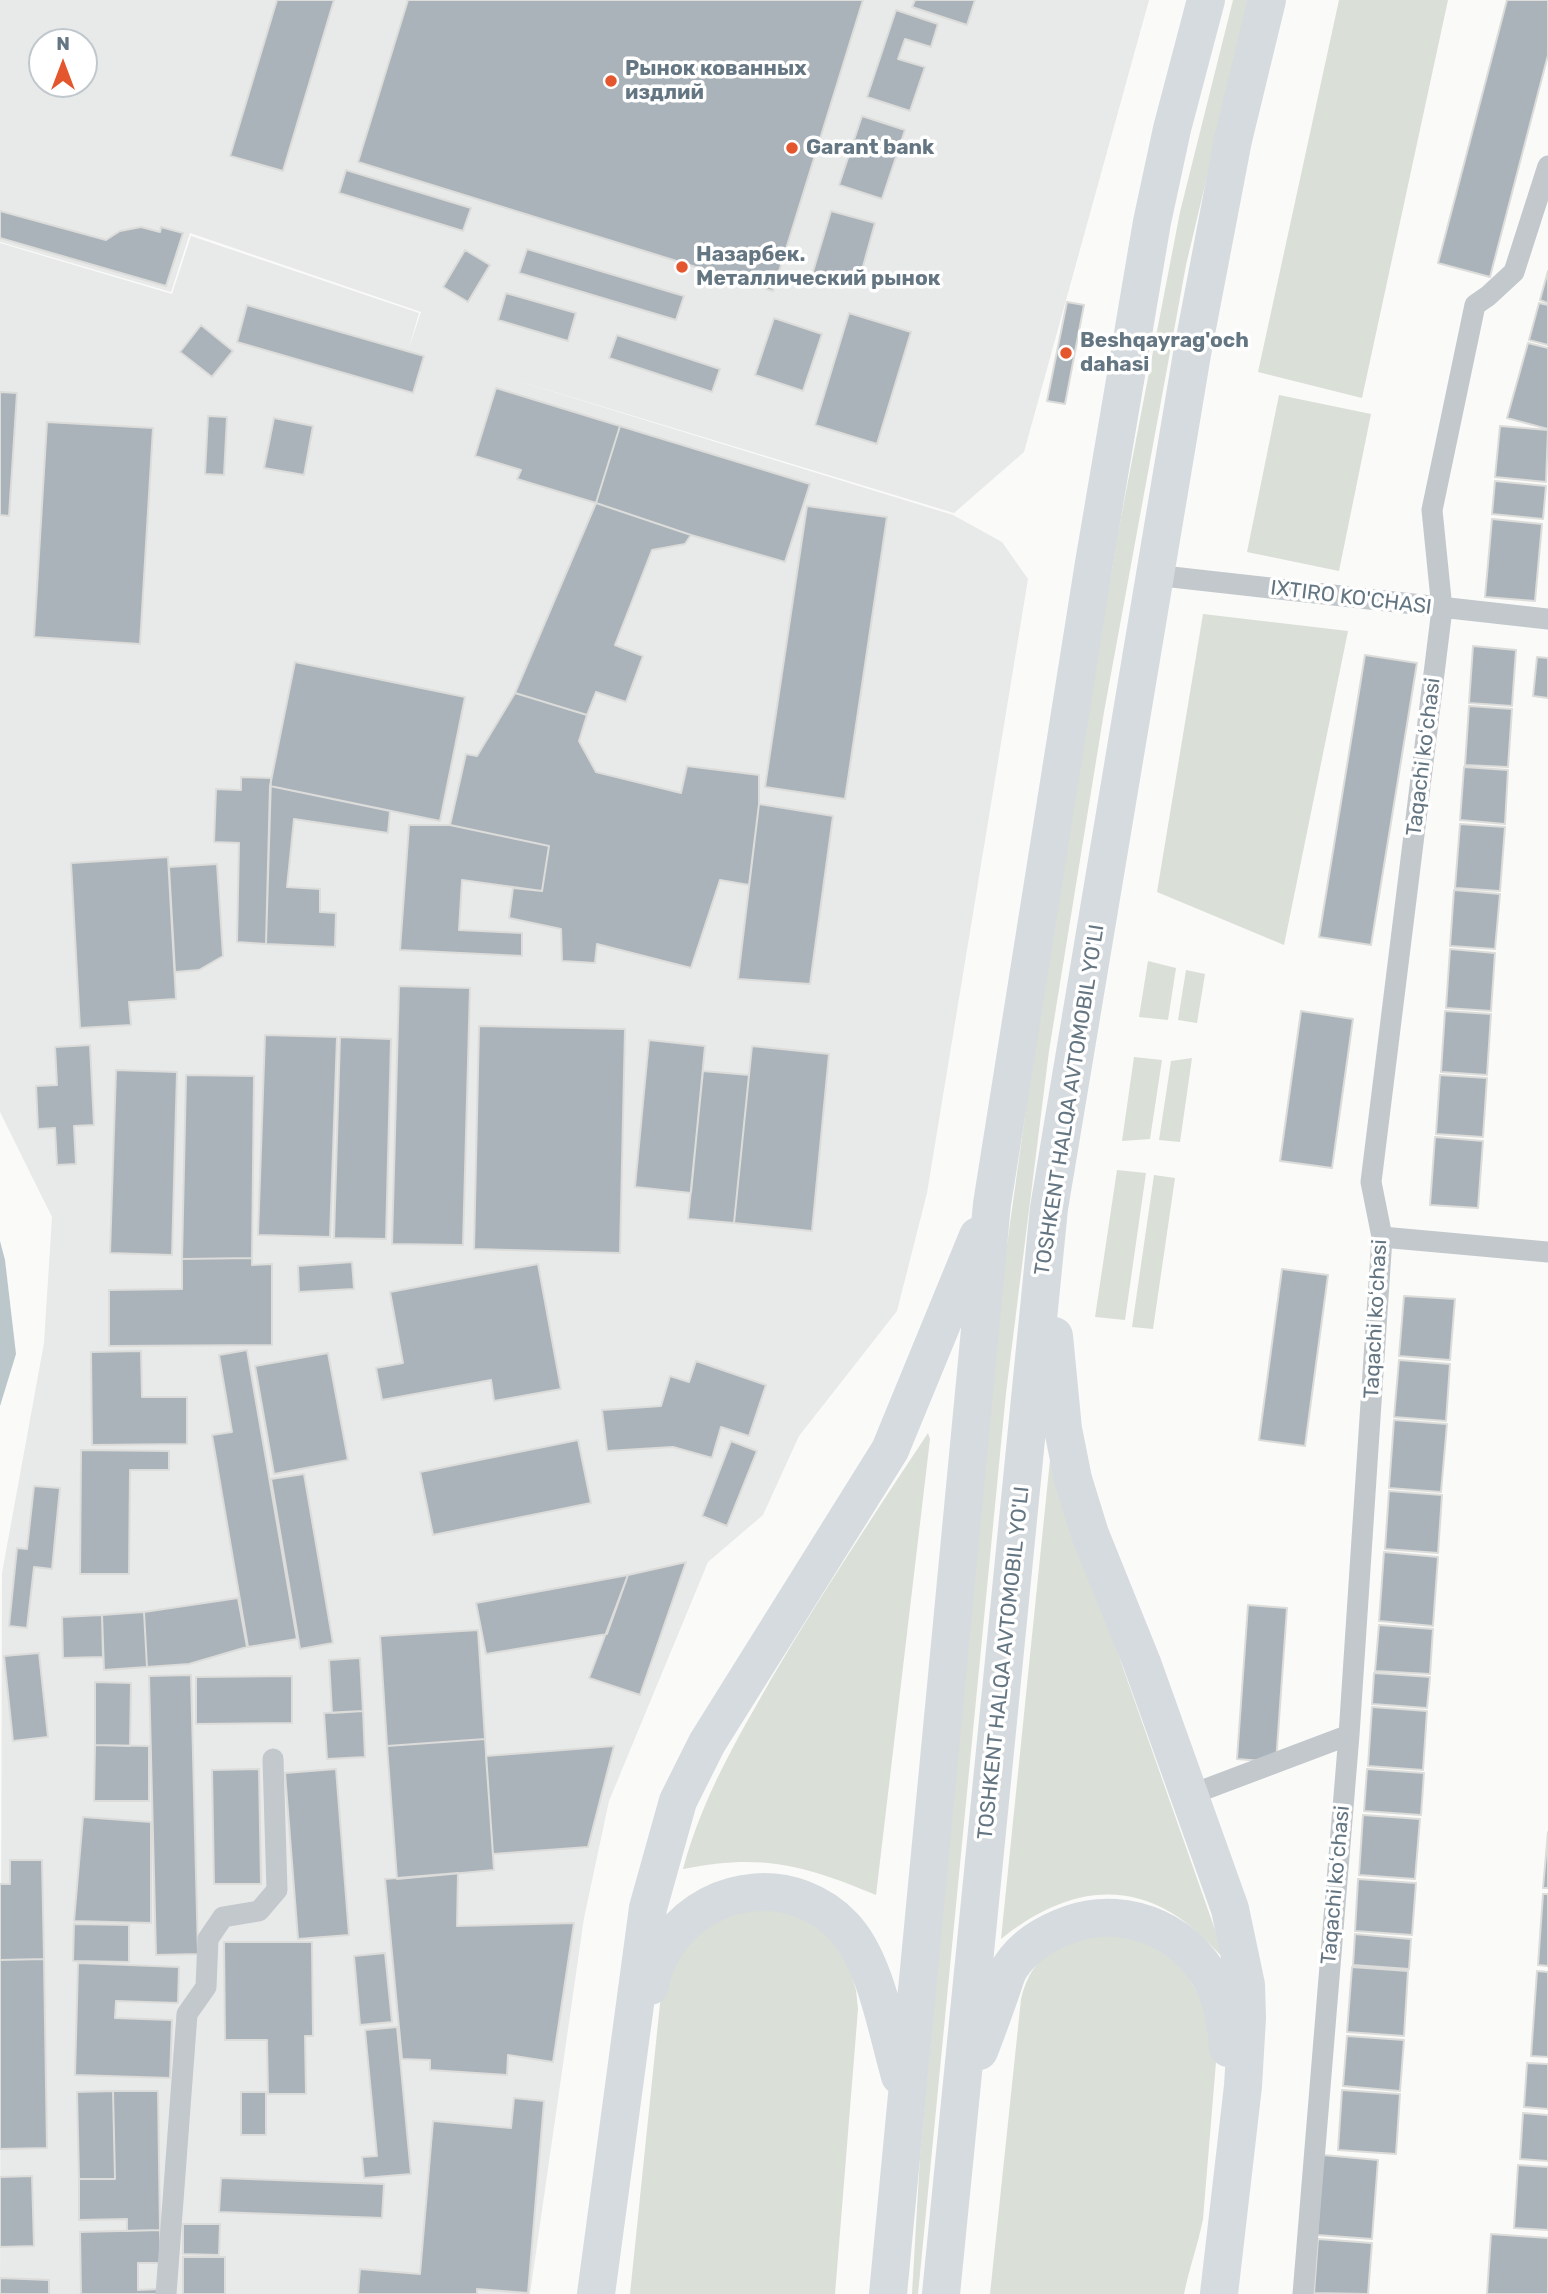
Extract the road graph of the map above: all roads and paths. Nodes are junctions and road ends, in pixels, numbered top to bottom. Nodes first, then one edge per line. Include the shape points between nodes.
1 (1206, 0) edge
2 (1267, 0) edge
3 (1548, 166) edge
4 (1154, 575) junction
5 (1442, 608) junction
6 (1548, 619) edge
7 (992, 1204) junction
8 (1049, 1208) junction
9 (1382, 1237) junction
10 (1548, 1252) edge
11 (1349, 1735) junction
12 (273, 1759) dead end
13 (1190, 1795) junction
14 (906, 2101) junction
15 (960, 2106) junction
16 (166, 2294) edge
17 (596, 2294) edge
18 (614, 2294) edge
19 (888, 2294) edge
20 (941, 2294) edge
21 (1206, 2294) edge
22 (1219, 2294) edge
23 (1303, 2294) edge

1 - 7 highway via 1152,222
2 - 4 highway, TOSHKENT HALQA AVTOMOBIL YO'LI via 1233,140
3 - 5 street, Taqachi koʻchasi via 1514,272 1475,304 1432,510
4 - 5 street, IXTIRO KO'CHASI
4 - 8 highway, TOSHKENT HALQA AVTOMOBIL YO'LI
5 - 6 street, IXTIRO KO'CHASI
5 - 9 street, Taqachi koʻchasi via 1371,1182
7 - 14 highway
7 - 17 highway via 890,1450 707,1743 678,1801 648,1908
8 - 13 highway via 1055,1357 1073,1479
8 - 15 highway, TOSHKENT HALQA AVTOMOBIL YO'LI
9 - 10 street
9 - 11 street, Taqachi koʻchasi
11 - 13 street
11 - 23 street, Taqachi koʻchasi
12 - 16 street via 277,1890 259,1912 223,1917 208,1938 206,1987 187,2014
13 - 22 highway via 1230,1909 1247,2018
14 - 18 highway via 873,1979 858,1944 844,1927 811,1902 773,1891 729,1897 702,1910 668,1942 651,1978
14 - 19 highway
15 - 20 highway, TOSHKENT HALQA AVTOMOBIL YO'LI
15 - 21 highway via 1010,1967 1041,1938 1083,1920 1107,1916 1129,1918 1173,1937 1192,1952 1216,1989 1227,2032 1223,2146

